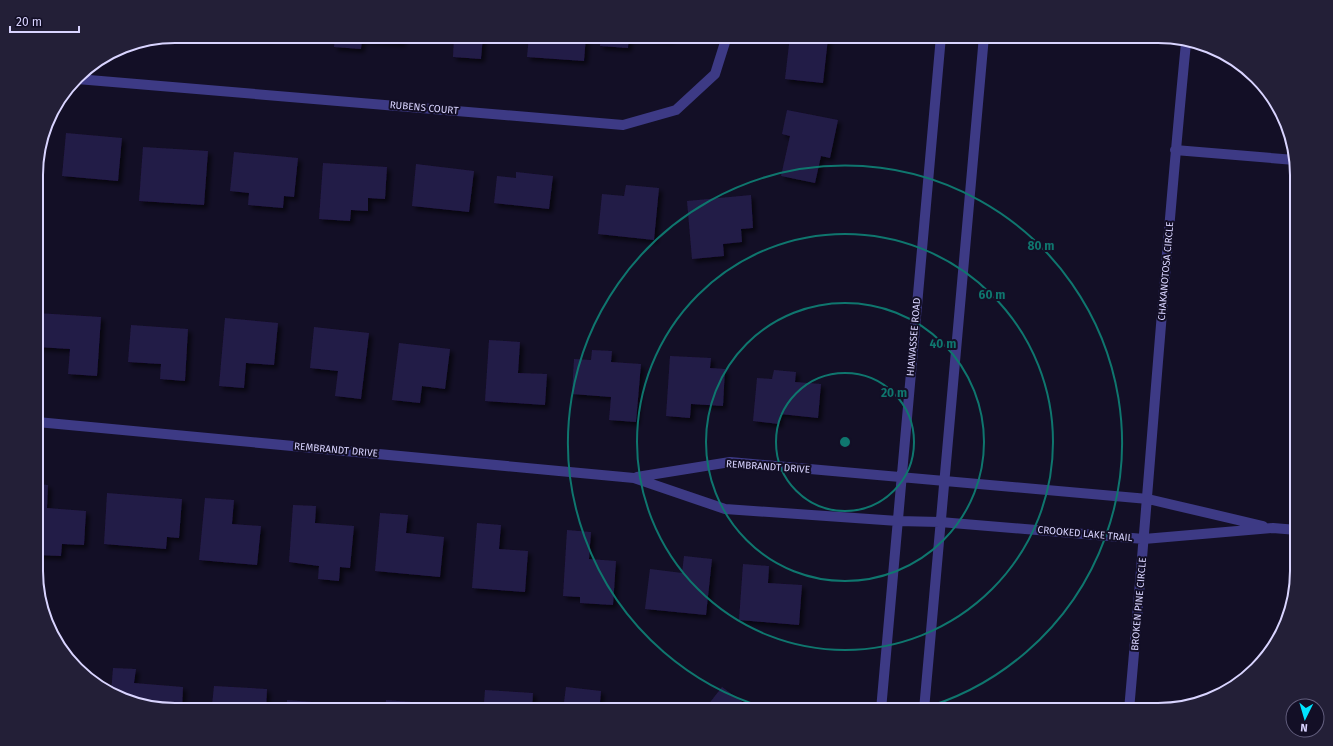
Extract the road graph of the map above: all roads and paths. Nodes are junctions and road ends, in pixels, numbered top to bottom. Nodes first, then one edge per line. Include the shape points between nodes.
1 (725, 43) edge
2 (940, 43) edge
3 (983, 43) edge
4 (1186, 46) edge
5 (84, 80) edge
6 (1175, 150) junction
7 (1289, 159) edge
8 (43, 423) edge
9 (634, 478) junction
10 (902, 478) junction
11 (944, 481) junction
12 (1148, 499) junction
13 (898, 521) junction
14 (940, 522) junction
15 (1273, 528) junction
16 (1290, 529) edge
17 (1144, 539) junction
18 (882, 703) edge
19 (925, 703) edge
20 (1130, 703) edge

1 - 5 street, RUBENS COURT via 715,74 676,110 623,125
2 - 10 street, HIAWASSEE ROAD
3 - 11 street
4 - 6 street, CHAKANOTOSA CIRCLE
6 - 7 street
6 - 12 street, CHAKANOTOSA CIRCLE
8 - 9 street, REMBRANDT DRIVE
9 - 10 street, REMBRANDT DRIVE via 730,462
9 - 13 street, REMBRANDT DRIVE via 725,509
10 - 11 street, CROOKED LAKE TRAIL
10 - 13 street, HIAWASSEE ROAD
11 - 12 street, CROOKED LAKE TRAIL
11 - 14 street
12 - 15 street, CROOKED LAKE TRAIL
12 - 17 street, BROKEN PINE CIRCLE
13 - 14 street, CROOKED LAKE TRAIL
13 - 18 street, HIAWASSEE ROAD
14 - 17 street, CROOKED LAKE TRAIL
14 - 19 street
15 - 16 street, CROOKED LAKE TRAIL
15 - 17 street, CROOKED LAKE TRAIL
17 - 20 street, BROKEN PINE CIRCLE

